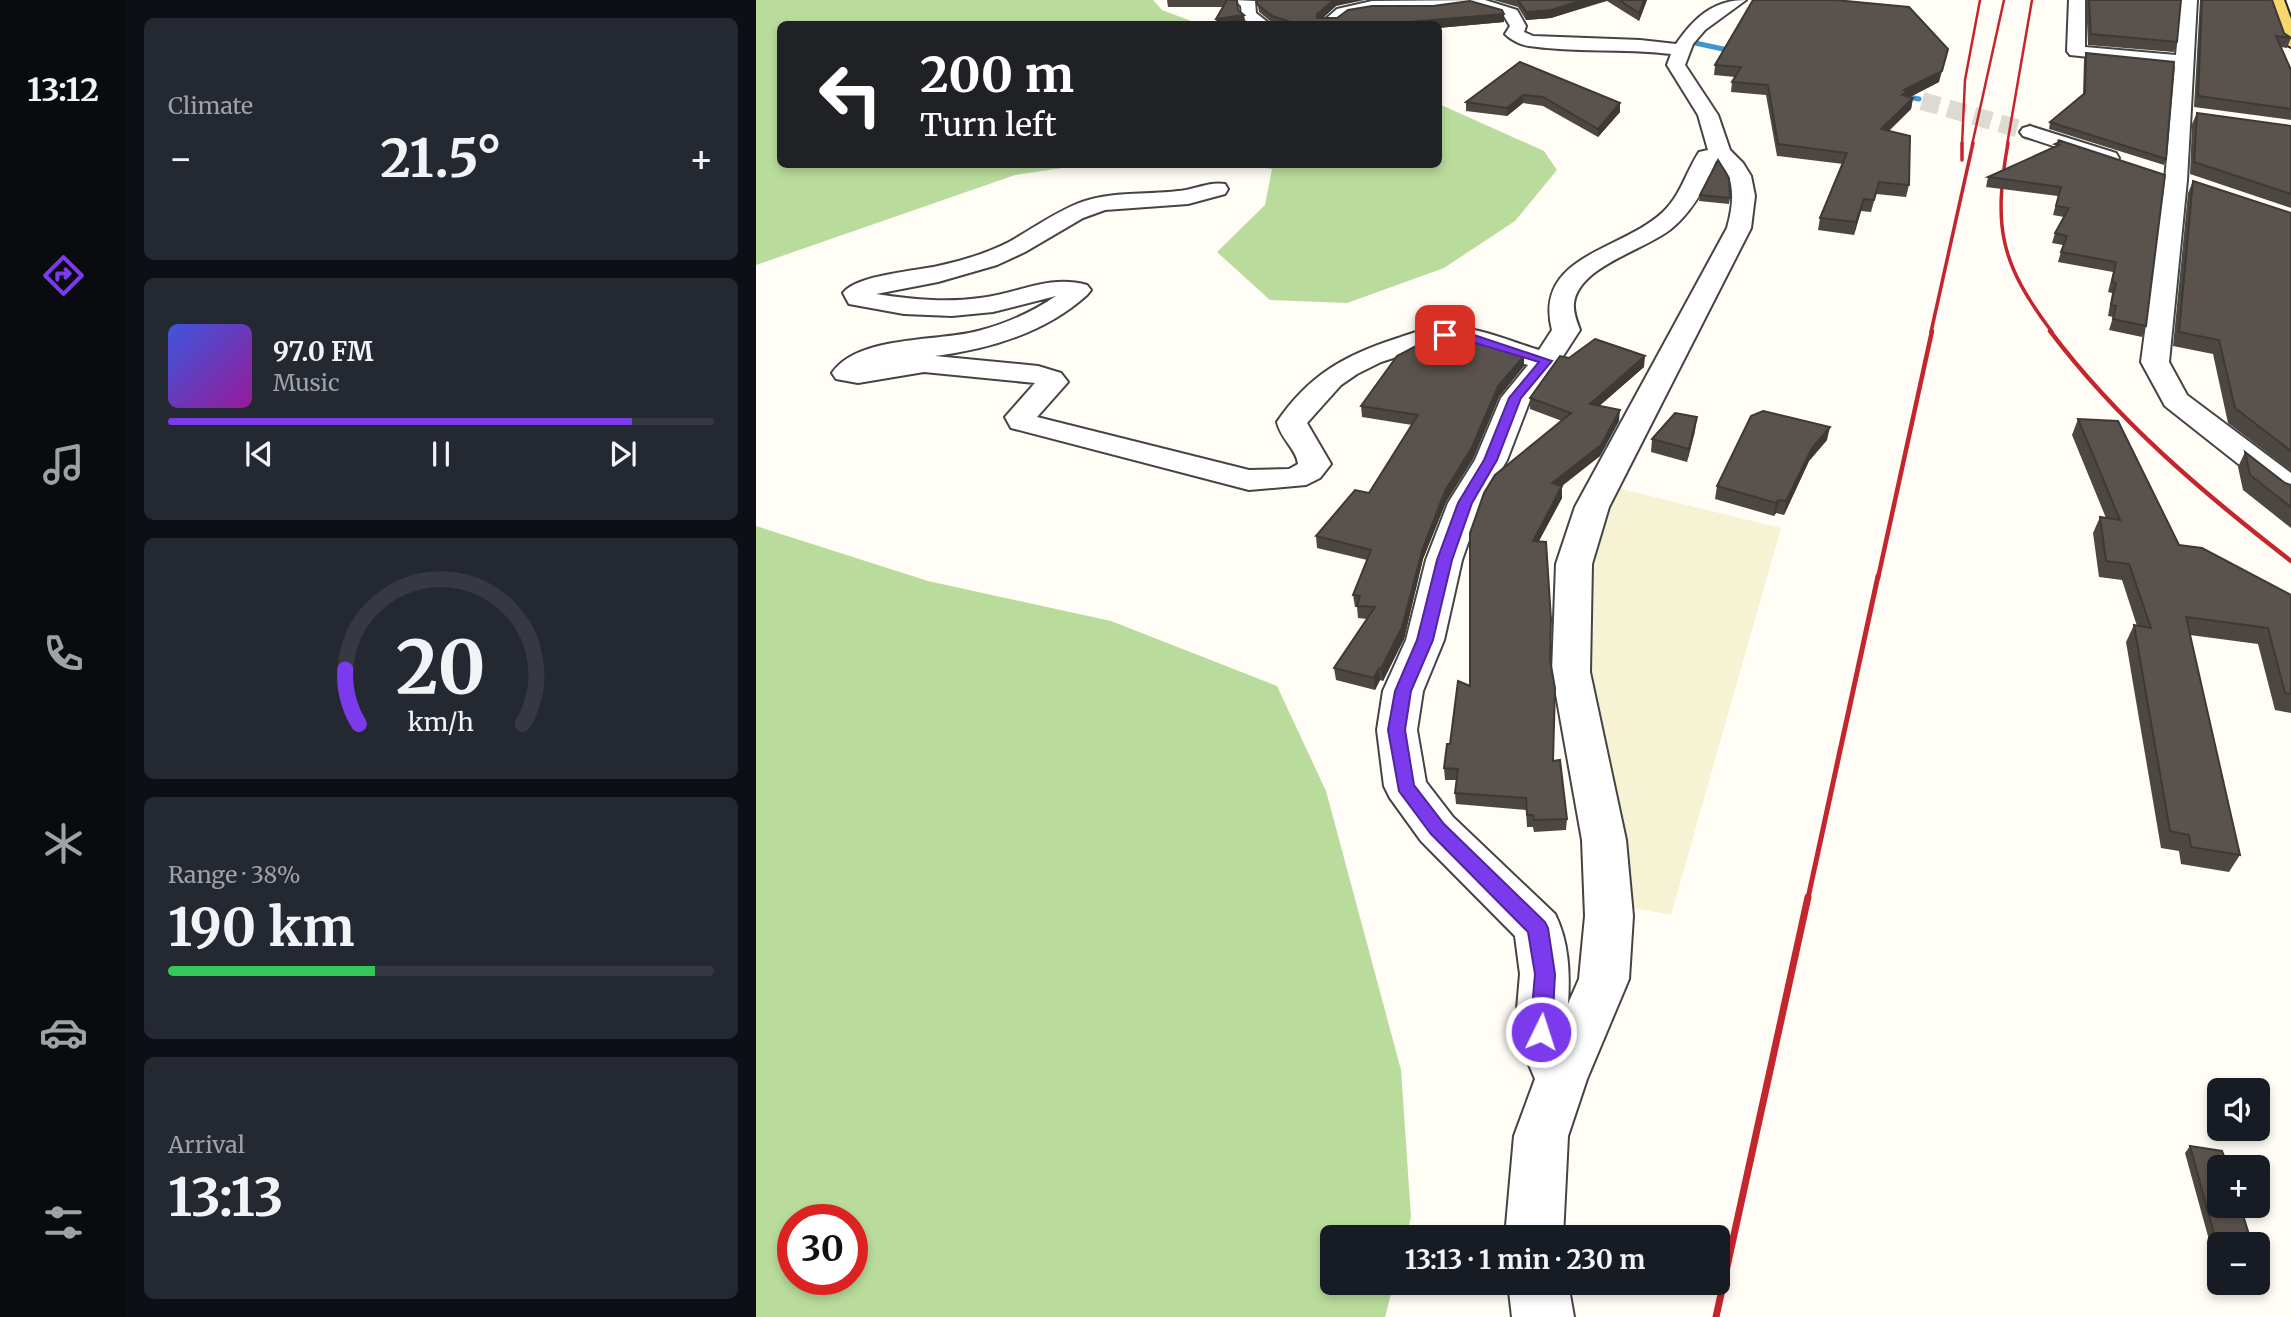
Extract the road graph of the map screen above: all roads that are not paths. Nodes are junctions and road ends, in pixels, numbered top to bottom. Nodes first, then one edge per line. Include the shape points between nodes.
1 (1244, 0) edge
2 (1738, 0) edge
3 (2077, 0) edge
4 (2189, 0) edge
5 (2276, 0) edge
6 (1756, 2) edge
7 (1706, 15) edge
8 (1257, 21) edge
9 (1332, 21) edge
10 (2291, 42) edge
11 (1679, 51) junction
12 (2183, 61) junction
13 (2031, 132) tunnel mouth
14 (1720, 153) junction
15 (2123, 163) edge
16 (1217, 188) dead end
17 (1546, 361) junction
18 (2291, 489) edge
19 (1561, 1079) junction
20 (1535, 1225) edge
21 (1540, 1295) edge
22 (1543, 1317) edge

1 - 8 street via 1249,4 1248,15
2 - 7 street
3 - 12 street via 2076,51
4 - 12 street
5 - 10 main road
6 - 7 street
7 - 11 street
9 - 11 street via 1360,7 1471,1 1511,13 1518,26 1514,34 1522,39
11 - 14 street via 1676,65 1707,115
12 - 18 street via 2189,115 2175,180 2155,362 2175,400
13 - 15 street
14 - 17 street via 1707,157 1694,191 1673,215 1651,233 1579,274 1564,291 1560,305 1566,330
14 - 19 street via 1733,160 1743,187 1740,228 1607,477 1574,564 1571,672 1604,840 1609,916 1604,979
16 - 17 street via 1185,198 1102,203 969,267 856,293 858,298 880,302 951,308 983,306 1057,286 1078,290 1014,330 871,357 846,373 924,363 1038,375 1053,382 1020,417 1022,422 1230,476 1268,481 1294,478 1315,464 1292,422 1331,379 1371,356 1429,337 1454,335
17 - 19 street via 1516,398 1491,460 1465,503 1444,560 1425,640 1403,691 1397,730 1405,786 1437,829 1538,928 1545,974 1541,1032
19 - 20 street via 1541,1136
21 - 22 street

